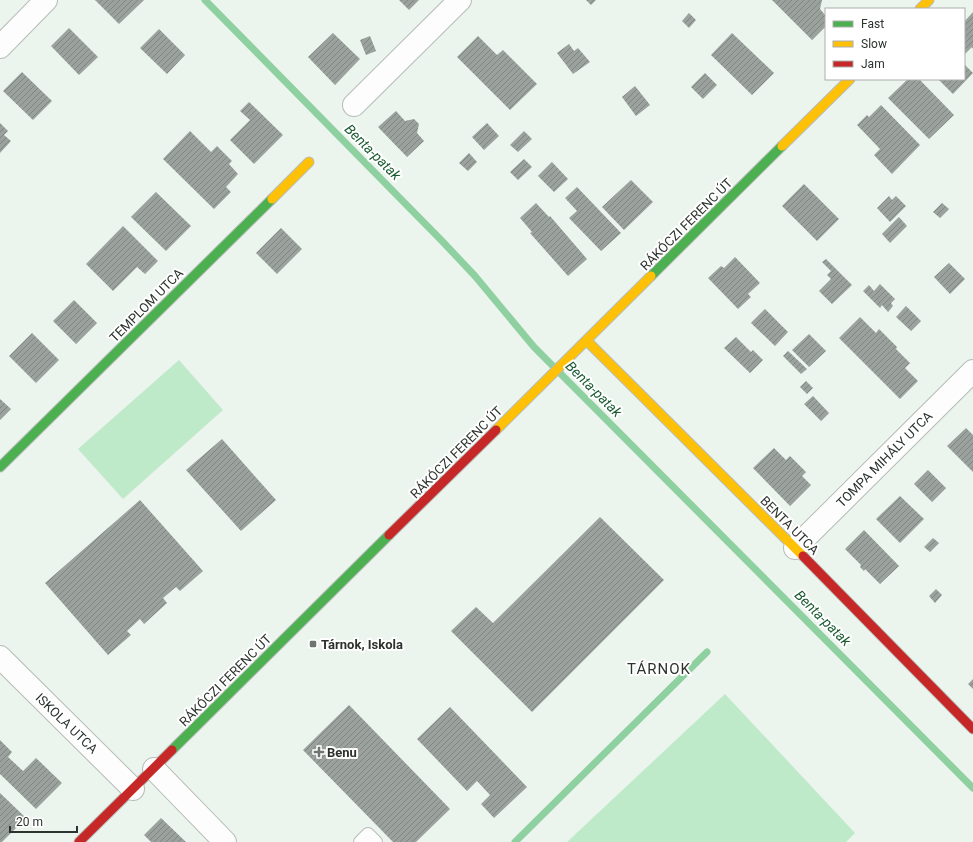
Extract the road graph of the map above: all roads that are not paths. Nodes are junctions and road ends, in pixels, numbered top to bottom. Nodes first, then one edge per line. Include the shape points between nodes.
1 (46, 0) edge
2 (460, 0) edge
3 (929, 0) edge
4 (921, 8) edge
5 (0, 47) edge
6 (849, 80) edge
7 (354, 105) dead end
8 (309, 162) dead end
9 (587, 341) junction
10 (973, 371) edge
11 (0, 467) edge
12 (795, 548) junction
13 (0, 657) edge
14 (973, 729) edge
15 (154, 769) junction
16 (133, 789) junction
17 (79, 842) edge
18 (225, 842) edge
19 (360, 842) edge
20 (376, 842) edge

1 - 5 street
2 - 7 street
3 - 4 street
6 - 9 street, RÁKÓCZI FERENC ÚT
8 - 11 street, TEMPLOM UTCA
9 - 12 street, BENTA UTCA
9 - 15 street, RÁKÓCZI FERENC ÚT
10 - 12 street, TOMPA MIHÁLY UTCA
12 - 14 street, BENTA UTCA
13 - 16 street, ISKOLA UTCA
15 - 16 street, RÁKÓCZI FERENC ÚT
15 - 18 street
16 - 17 street, RÁKÓCZI FERENC ÚT
19 - 20 lane via 368,834

